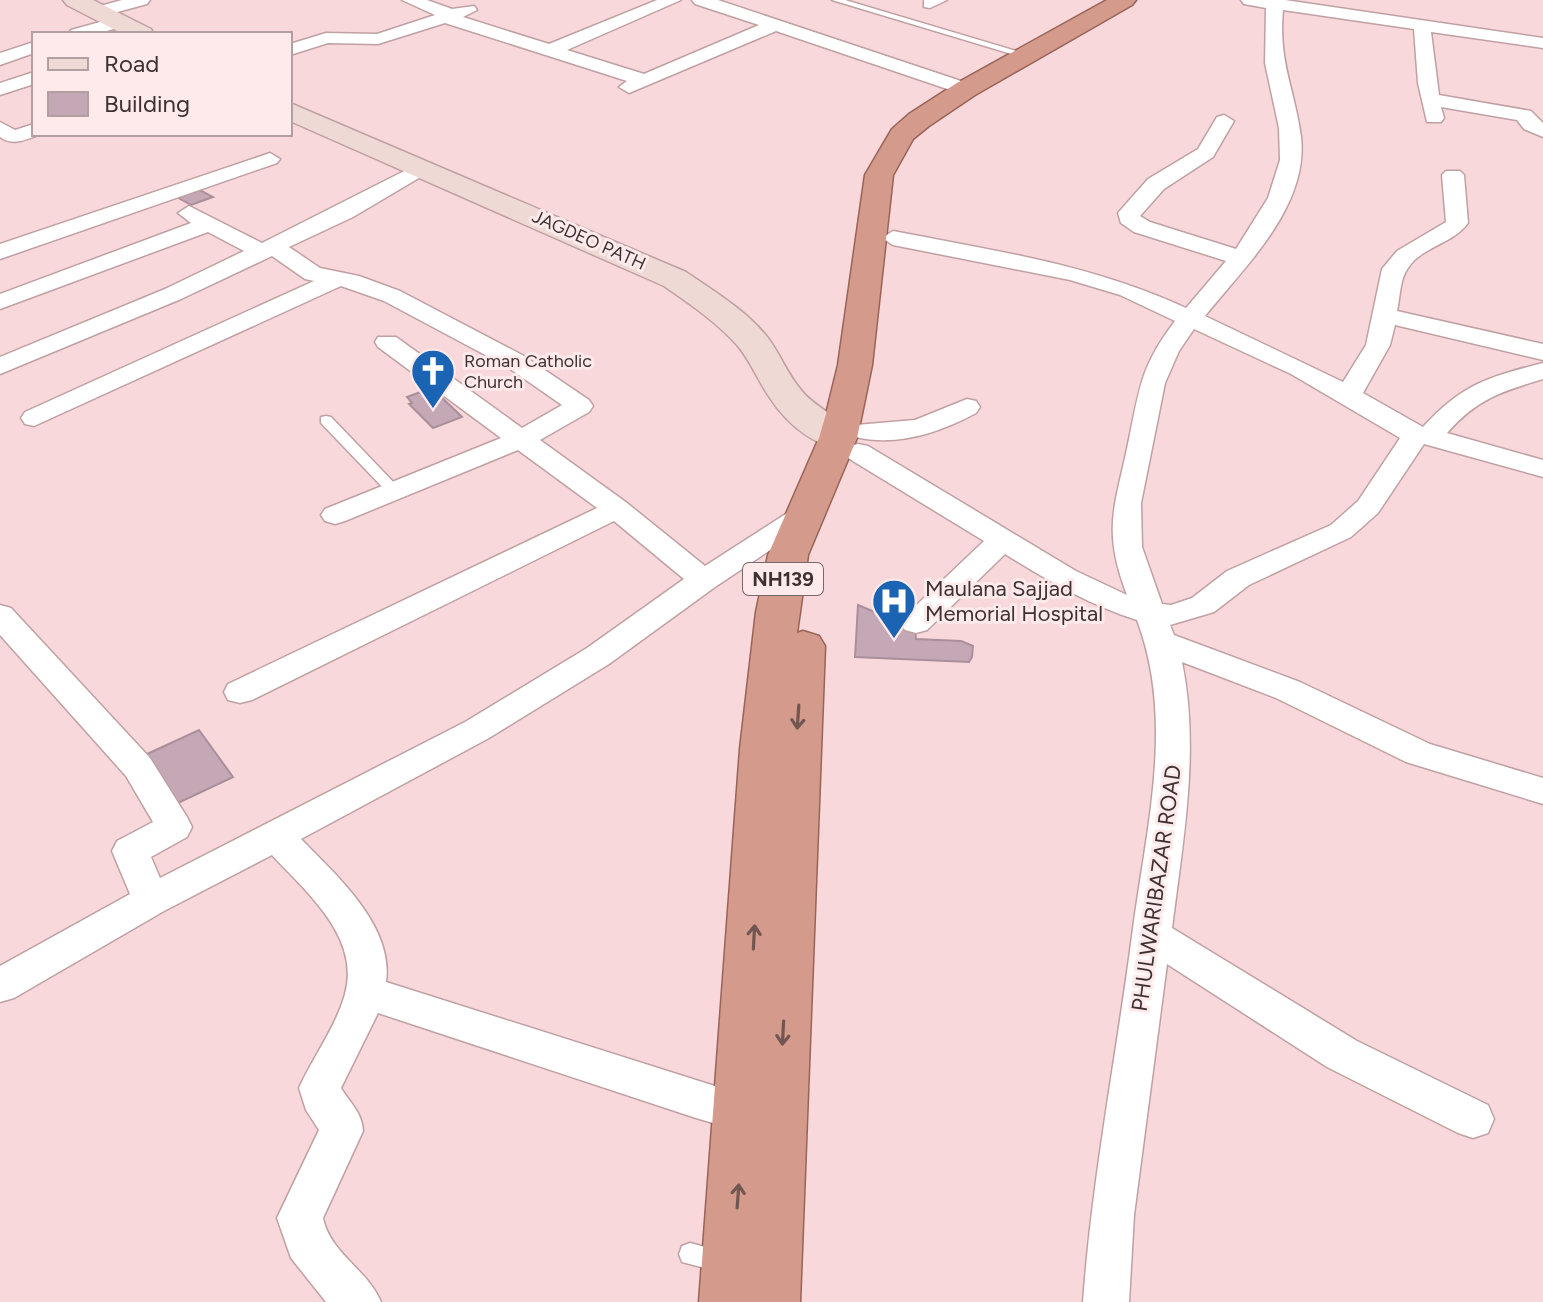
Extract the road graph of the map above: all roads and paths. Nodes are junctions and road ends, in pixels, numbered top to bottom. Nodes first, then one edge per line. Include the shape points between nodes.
1 (75, 0) edge
2 (141, 0) edge
3 (411, 0) edge
4 (672, 0) edge
5 (701, 0) edge
6 (836, 0) edge
7 (1124, 0) edge
8 (1144, 0) edge
9 (1267, 2) edge
10 (458, 14) junction
11 (108, 17) junction
12 (1422, 25) junction
13 (772, 26) junction
14 (1087, 27) junction
15 (81, 32) edge
16 (138, 32) edge
17 (1543, 43) edge
18 (32, 48) edge
19 (292, 49) edge
20 (549, 51) junction
21 (1028, 56) junction
22 (0, 59) edge
23 (32, 79) edge
24 (0, 89) edge
25 (966, 89) junction
26 (292, 112) edge
27 (1224, 121) dead end
28 (0, 128) edge
29 (32, 131) edge
30 (1543, 131) edge
31 (270, 159) dead end
32 (422, 168) junction
33 (1453, 175) dead end
34 (159, 197) junction
35 (208, 224) junction
36 (267, 249) junction
37 (0, 252) edge
38 (1241, 258) junction
39 (884, 259) junction
40 (338, 279) junction
41 (0, 302) edge
42 (1385, 315) junction
43 (1191, 320) junction
44 (387, 342) dead end
45 (1543, 352) edge
46 (0, 366) edge
47 (1543, 371) edge
48 (1349, 395) junction
49 (967, 407) dead end
50 (34, 418) dead end
51 (326, 420) dead end
52 (1420, 435) junction
53 (522, 439) junction
54 (854, 440) junction
55 (1543, 469) edge
56 (394, 491) junction
57 (617, 509) junction
58 (805, 514) junction
59 (335, 515) dead end
60 (1001, 541) junction
61 (704, 580) junction
62 (0, 615) edge
63 (916, 623) dead end
64 (1156, 628) junction
65 (787, 663) junction
66 (240, 692) dead end
67 (1543, 791) edge
68 (276, 836) junction
69 (151, 900) junction
70 (1150, 934) junction
71 (0, 986) edge
72 (365, 992) junction
73 (744, 1113) junction
74 (1473, 1119) dead end
75 (690, 1254) dead end
76 (732, 1283) edge
77 (358, 1302) edge
78 (768, 1302) edge
79 (1106, 1302) edge

1 - 11 main road
2 - 11 street
3 - 10 street
4 - 20 street
5 - 13 street
6 - 21 lane
7 - 14 highway, NH139
8 - 14 highway, NH139
9 - 12 street
9 - 38 street, PHULWARIBAZAR ROAD via 1292,154 1273,211
10 - 19 street via 378,39 326,38
10 - 20 street
11 - 15 street
11 - 16 main road
12 - 17 street
12 - 30 street via 1432,108 1524,115
13 - 20 street via 636,84
13 - 25 street
14 - 21 highway, NH139
14 - 39 highway, NH139 via 920,138 898,177
18 - 22 street
21 - 25 highway, NH139
23 - 24 street
25 - 39 highway, NH139 via 919,120 890,153 877,187
26 - 32 main road, JAGDEO PATH
27 - 38 street via 1206,153 1142,196 1129,218 1142,227
28 - 29 street via 13,137
31 - 34 street
32 - 36 street
32 - 54 main road, JAGDEO PATH via 639,261 715,304 754,343 786,396 810,420
33 - 42 street via 1457,223 1397,264
34 - 35 street
34 - 37 street
35 - 36 street
35 - 41 street
36 - 40 street via 303,269
36 - 46 street via 116,320
38 - 43 street, PHULWARIBAZAR ROAD
39 - 43 street via 1098,280
39 - 54 highway, NH139 via 879,367
40 - 50 street
40 - 53 street via 392,296 515,361 580,406
42 - 45 street
42 - 48 street via 1371,362
43 - 48 street
43 - 64 street, PHULWARIBAZAR ROAD via 1167,349 1148,387 1128,498 1127,549
44 - 53 street
47 - 52 street via 1485,388
48 - 52 street
49 - 54 street via 916,431
51 - 56 lane
52 - 55 street
52 - 64 street via 1368,507 1341,531 1238,578 1203,605 1172,615
53 - 56 street
53 - 57 street
54 - 58 highway, NH139
54 - 60 street
54 - 65 highway, NH139
56 - 59 street
57 - 61 street
57 - 66 street
58 - 61 street
58 - 65 highway, NH139 via 788,555 777,612
60 - 63 street
60 - 64 street
61 - 68 street via 549,687
62 - 69 street via 138,767 174,827 130,851
64 - 67 street via 1418,753
64 - 70 street, PHULWARIBAZAR ROAD via 1172,699 1175,745
73 -> 65 highway, NH139 via 764,749
65 -> 78 highway, NH139
68 - 69 street
68 - 72 street via 343,909 364,947
69 - 71 street
70 - 74 street via 1342,1054
70 - 79 street, PHULWARIBAZAR ROAD via 1112,1215
72 - 73 street via 634,1083
72 - 77 street via 320,1088 341,1121 341,1131 300,1218 307,1246
76 -> 73 highway, NH139
75 - 76 lane

